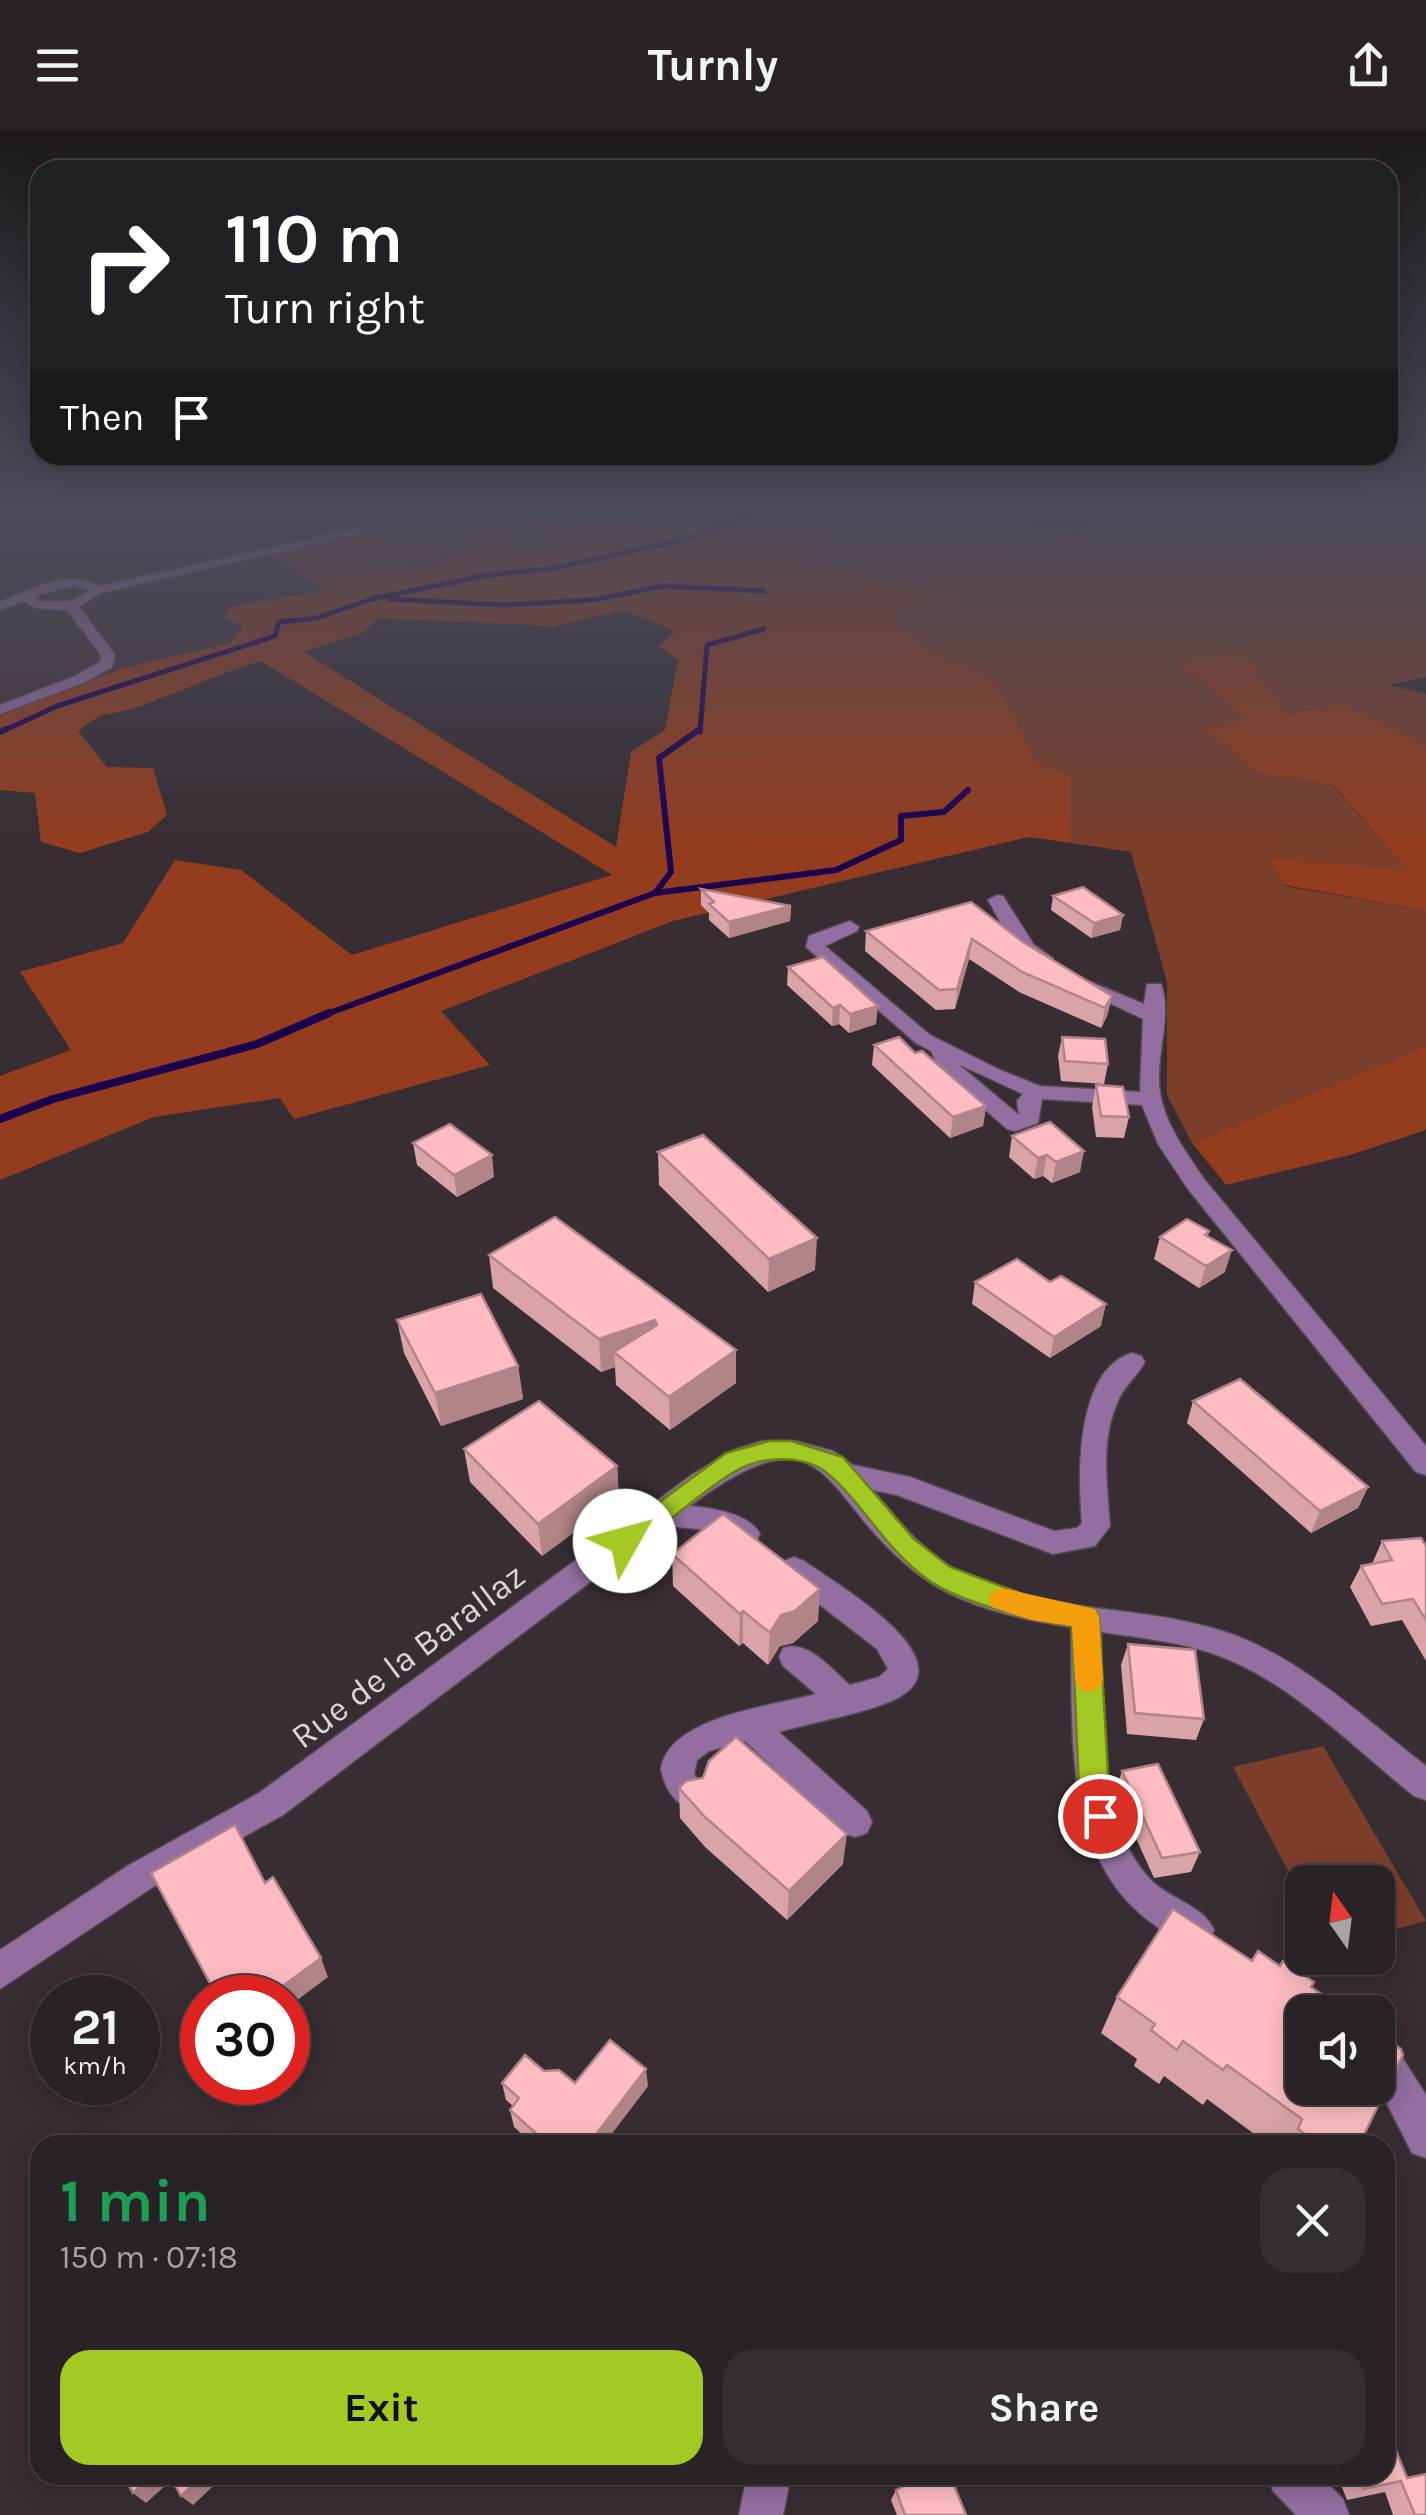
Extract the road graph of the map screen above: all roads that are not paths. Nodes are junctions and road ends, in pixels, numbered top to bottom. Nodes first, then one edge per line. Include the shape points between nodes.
1 (85, 625) edge
2 (0, 710) edge
3 (997, 900) dead end
4 (850, 928) dead end
5 (1154, 988) dead end
6 (1156, 1017) junction
7 (937, 1046) junction
8 (1038, 1092) junction
9 (1150, 1099) junction
10 (1132, 1362) dead end
11 (1426, 1465) edge
12 (844, 1474) junction
13 (659, 1514) junction
14 (1086, 1617) junction
15 (794, 1657) dead end
16 (846, 1700) junction
17 (751, 1726) junction
18 (1426, 1785) edge
19 (690, 1794) edge
20 (855, 1822) dead end
21 (1230, 1952) edge
22 (0, 1972) edge
23 (1395, 2079) edge
24 (1426, 2139) edge
25 (767, 2485) edge
26 (1298, 2485) edge
27 (761, 2515) edge
28 (1328, 2515) edge

1 - 2 street via 108,655 106,664
3 - 6 street via 1027,949 1078,983
4 - 7 street via 816,940 816,947
5 - 6 street
6 - 9 street
7 - 8 street
7 - 8 street via 946,1065 1015,1124 1030,1118 1028,1101
8 - 9 street
9 - 11 street via 1196,1184
10 - 12 street via 1112,1381 1098,1410 1096,1526 1085,1538 1053,1543 900,1485
12 - 13 street, Rue de la Barallaz via 818,1456 769,1450 735,1459
12 - 14 street, Rue de la Barallaz via 905,1546 940,1574 1031,1609
13 - 16 street via 737,1527 888,1640 903,1658 904,1674 888,1688
13 - 22 street, Rue de la Barallaz via 271,1804 141,1876
14 - 18 street, Rue de la Barallaz via 1230,1646 1271,1668
14 - 21 street via 1094,1789 1106,1842 1137,1891
15 - 16 street
16 - 17 street
17 - 19 street via 682,1750 675,1765
17 - 20 street
23 - 24 street
25 - 27 street
26 - 28 street

